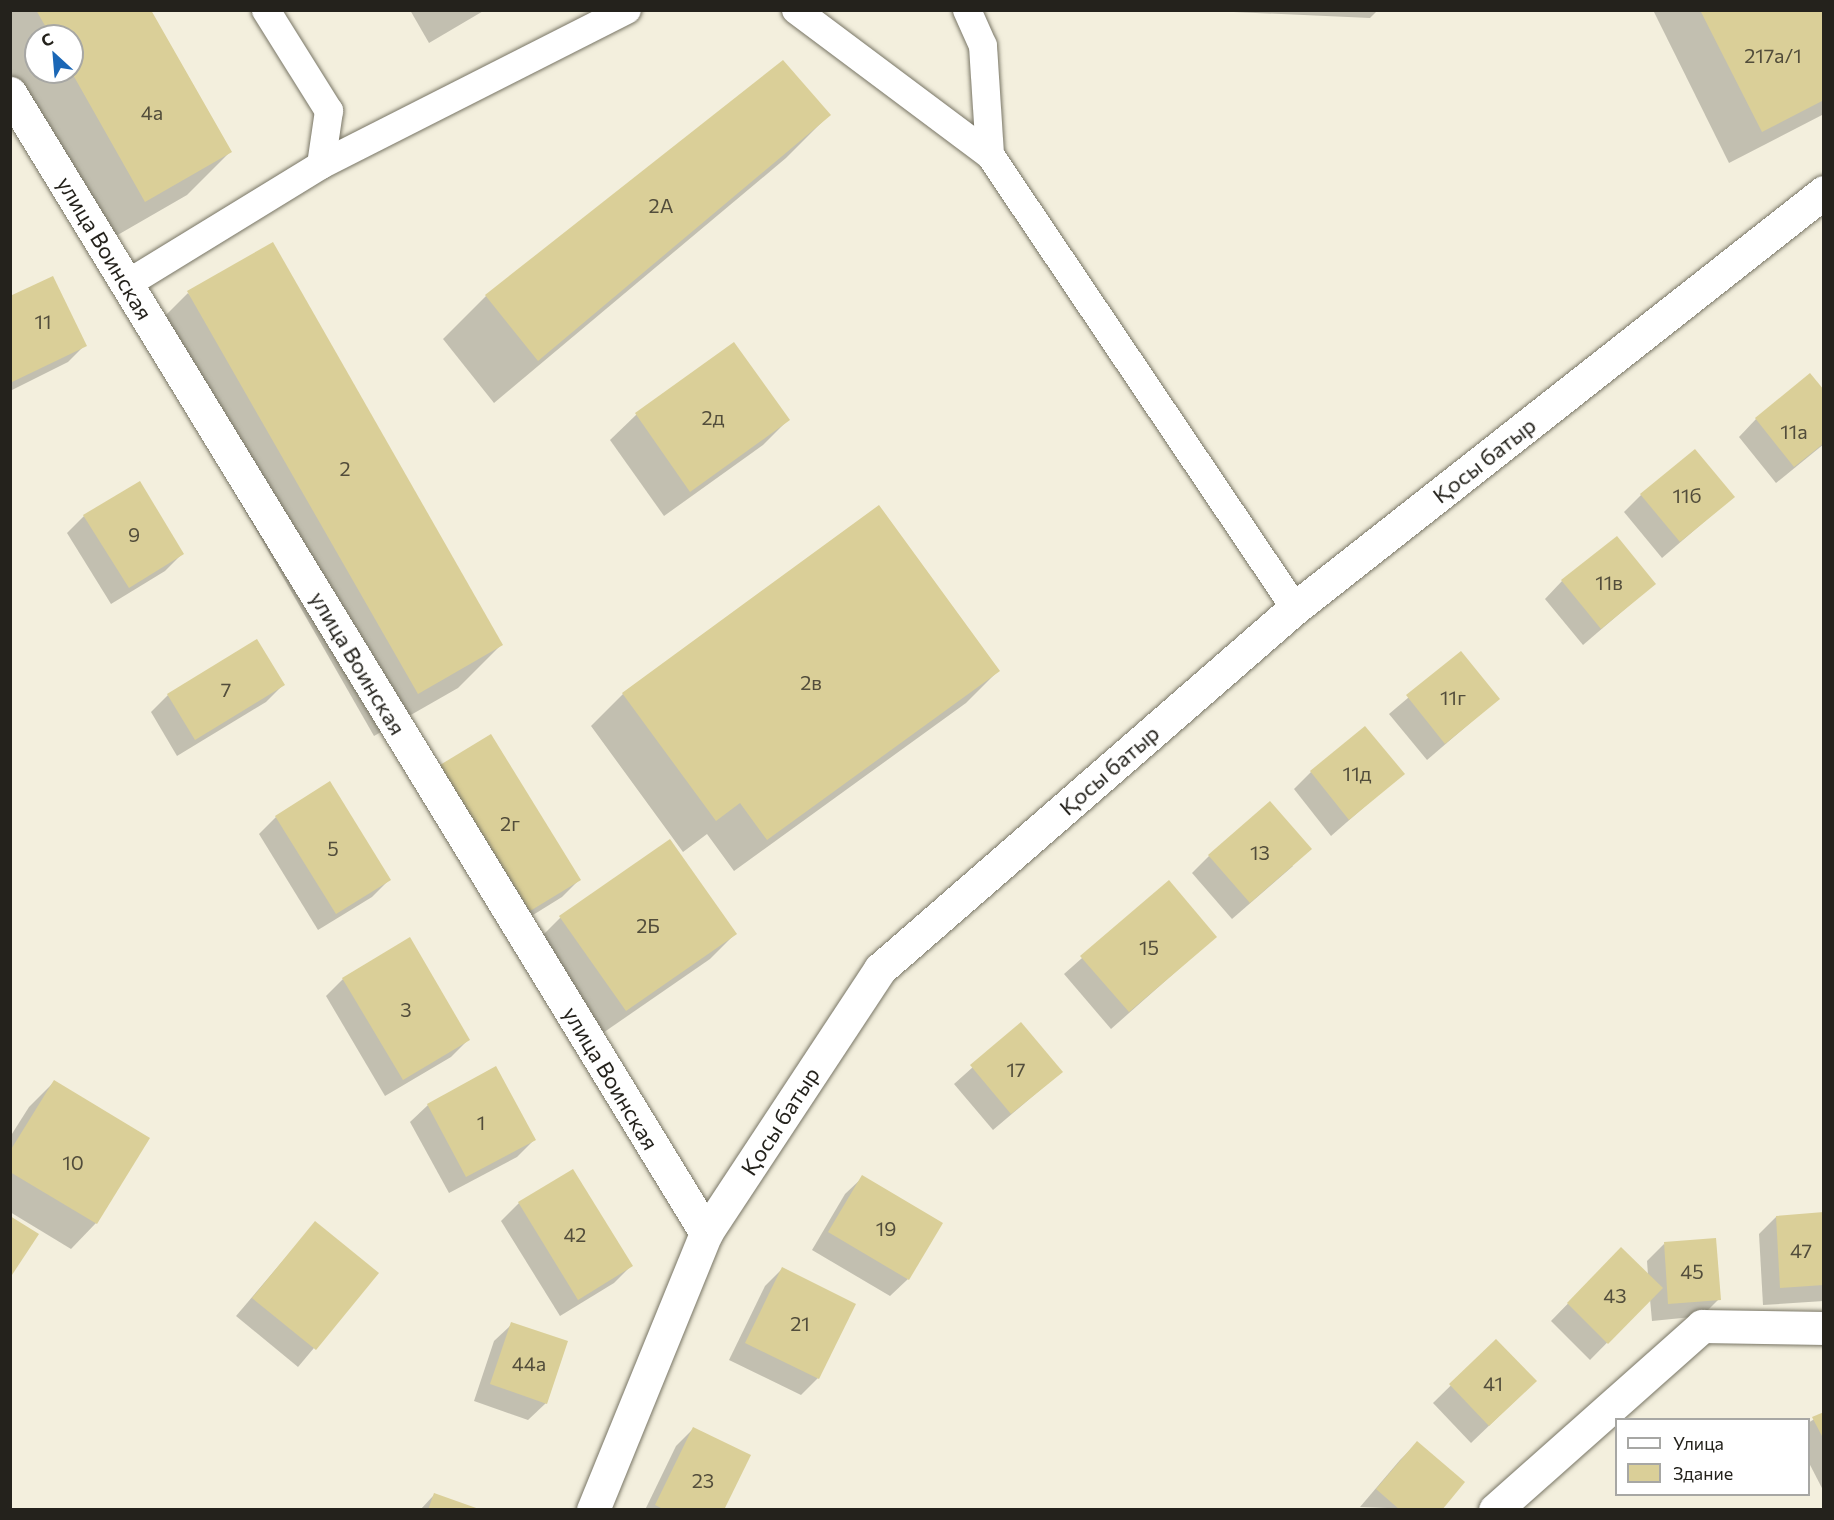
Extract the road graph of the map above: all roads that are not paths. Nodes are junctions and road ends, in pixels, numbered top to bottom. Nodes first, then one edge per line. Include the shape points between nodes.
1 (266, 10) edge
2 (627, 10) edge
3 (796, 10) edge
4 (967, 10) edge
5 (10, 93) edge
6 (990, 155) junction
7 (321, 165) junction
8 (1824, 192) edge
9 (127, 284) junction
10 (1295, 608) junction
11 (706, 1233) junction
12 (1824, 1328) edge
13 (593, 1509) edge
14 (1495, 1509) edge

1 - 7 lane via 329,111
2 - 7 lane
3 - 6 lane
4 - 6 lane via 983,46
5 - 9 street, улица Воинская
6 - 10 lane
7 - 9 lane
8 - 10 street, Қосы батыр
9 - 11 street, улица Воинская
10 - 11 street, Қосы батыр via 880,969
11 - 13 street, Қосы батыр
12 - 14 street via 1702,1326

